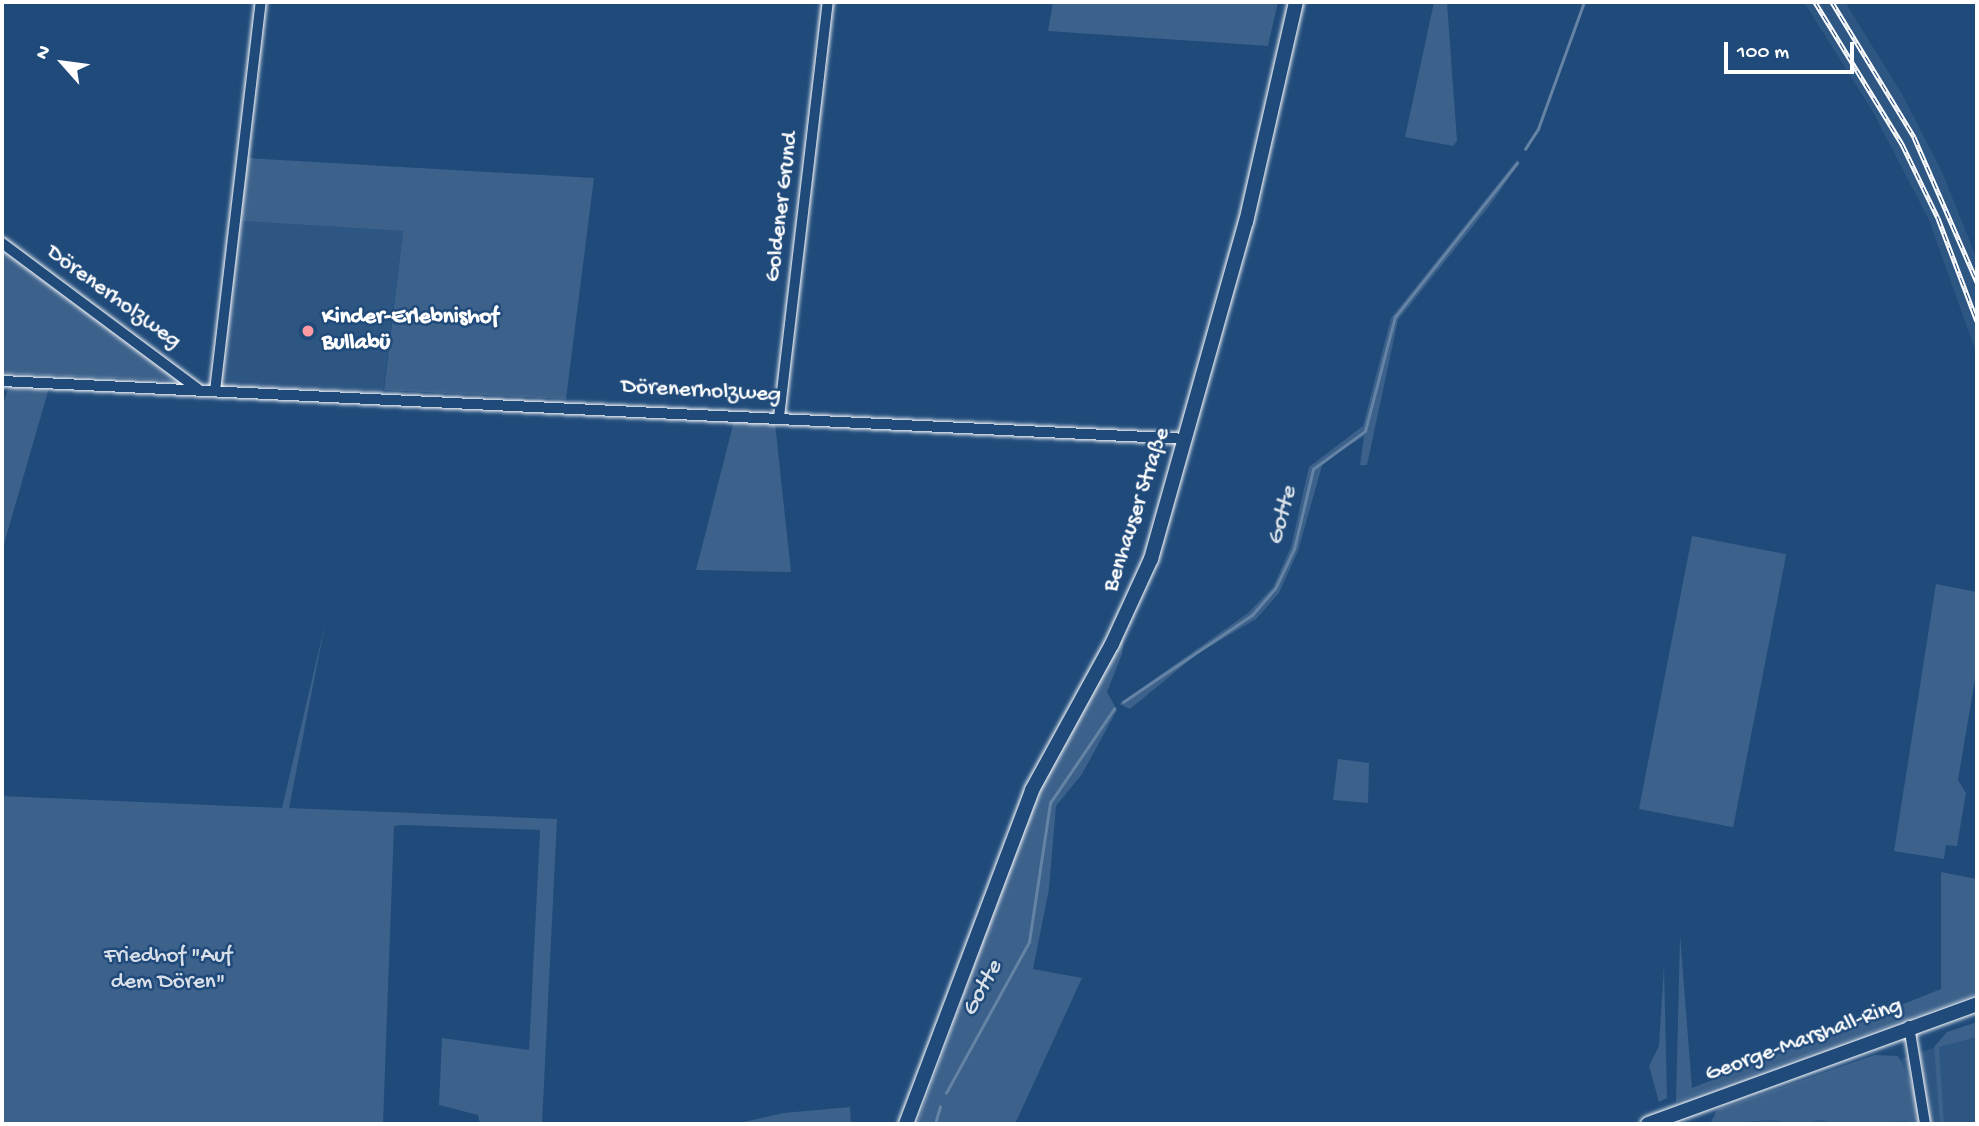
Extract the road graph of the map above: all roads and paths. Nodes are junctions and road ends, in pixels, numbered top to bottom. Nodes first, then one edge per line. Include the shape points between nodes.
1 (261, 2) edge
2 (828, 2) edge
3 (1296, 2) edge
4 (2, 243) edge
5 (2, 381) edge
6 (198, 389) junction
7 (215, 391) junction
8 (779, 417) junction
9 (1186, 439) junction
10 (1977, 1003) edge
11 (1909, 1026) junction
12 (912, 1109) junction
13 (1654, 1122) edge
14 (900, 1124) edge
15 (906, 1124) edge
16 (1925, 1124) edge

1 - 7 street
2 - 8 street, Goldener Grund
3 - 9 main road, Benhauser Straße via 1245,222
4 - 6 street, Dörenerholzweg
5 - 6 street, Dörenerholzweg
6 - 7 street, Dörenerholzweg
7 - 8 street, Dörenerholzweg
8 - 9 street, Dörenerholzweg
9 - 12 main road, Benhauser Straße via 1135,598 1032,790
10 - 11 main road, George-Marshall-Ring
11 - 13 main road, George-Marshall-Ring
11 - 16 street
12 - 14 main road
12 - 15 main road, Benhauser Straße

